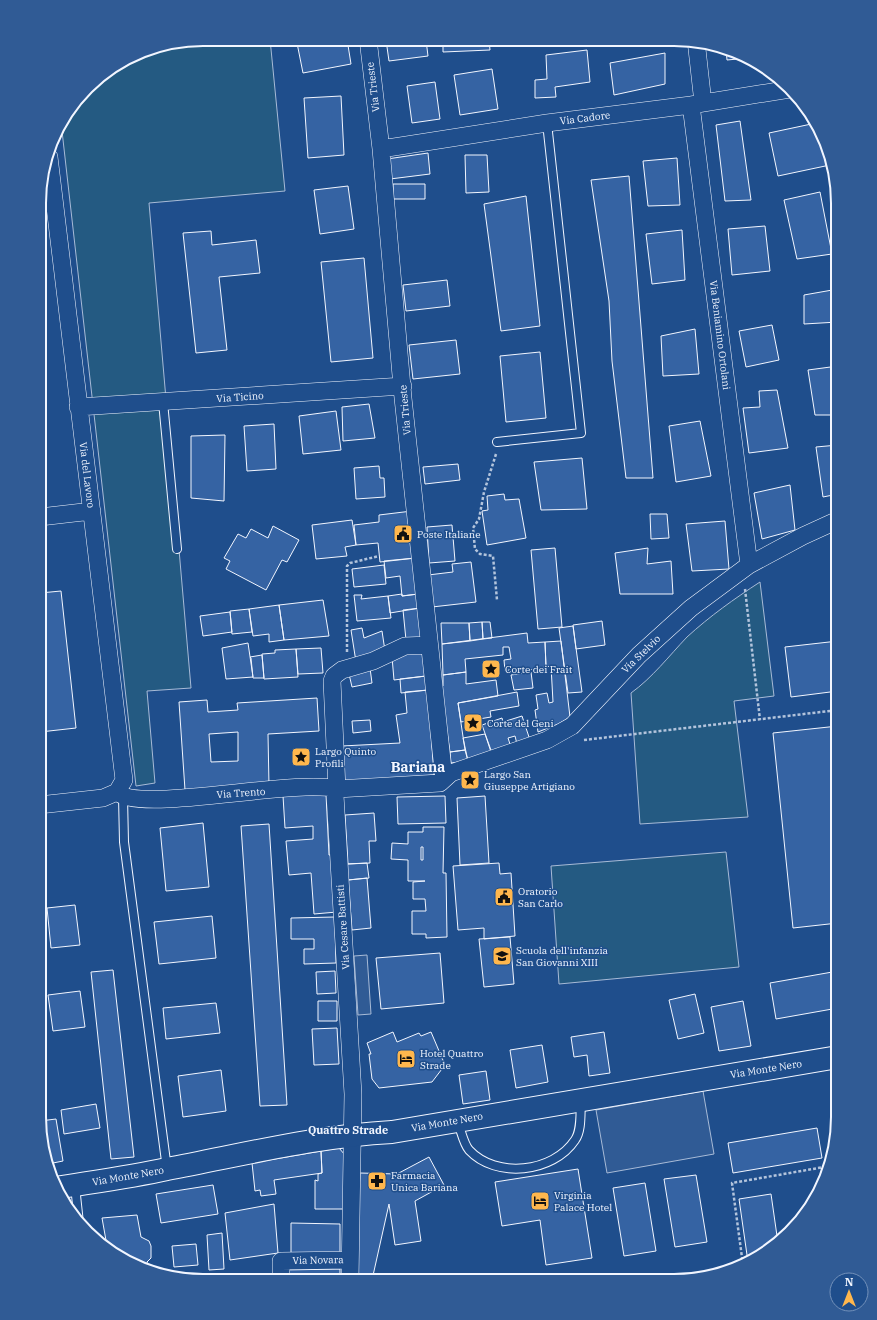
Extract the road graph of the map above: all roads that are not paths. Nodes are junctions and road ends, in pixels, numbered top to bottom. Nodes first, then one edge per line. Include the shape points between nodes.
1 (369, 46) edge
2 (696, 47) edge
3 (783, 90) edge
4 (697, 104) junction
5 (547, 123) junction
6 (381, 149) junction
7 (49, 173) edge
8 (402, 386) junction
9 (163, 402) junction
10 (78, 407) junction
11 (497, 442) road end
12 (92, 512) junction
13 (46, 516) edge
14 (831, 523) edge
15 (177, 549) dead end
16 (749, 564) junction
17 (429, 644) junction
18 (444, 779) junction
19 (337, 789) junction
20 (120, 794) junction
21 (46, 804) edge
22 (831, 1059) edge
23 (581, 1100) junction
24 (457, 1121) junction
25 (352, 1134) junction
26 (167, 1170) junction
27 (65, 1187) edge
28 (72, 1204) edge
29 (350, 1260) junction
30 (281, 1274) edge
31 (350, 1274) edge

1 - 6 street, Via Trieste
2 - 4 street, Via Beniamino Ortolani
3 - 4 street, Via Cadore
4 - 5 street, Via Cadore
4 - 16 street, Via Beniamino Ortolani
5 - 6 street, Via Cadore
5 - 11 lane via 581,433
6 - 8 street, Via Trieste
7 - 10 street, Via del Lavoro
8 - 9 street, Via Ticino
8 - 17 street, Via Trieste
9 - 10 street, Via Ticino
9 - 15 lane
10 - 12 street, Via del Lavoro
12 - 13 street
12 - 20 street, Via del Lavoro via 124,780
14 - 16 street, Via Stelvio
16 - 18 street, Via Stelvio via 691,608 639,655 572,726 547,740 451,773
17 - 18 street, Via Trieste
17 - 19 street, Via Cesare Battisti via 410,645 338,673 332,680
18 - 19 street, Via Trento via 436,784
19 - 20 street, Via Trento via 330,787 145,800
19 - 25 street, Via Cesare Battisti via 335,795 353,1094
20 - 21 street, Via Trento
20 - 26 lane
22 - 23 street, Via Monte Nero
23 - 24 street, Via Monte Nero
23 - 24 lane via 580,1127 575,1140 555,1158 540,1166 523,1169 498,1166 481,1159 468,1149
24 - 25 street, Via Monte Nero via 392,1132
25 - 26 street, Via Monte Nero
25 - 29 street, Via Cesare Battisti
26 - 27 street, Via Monte Nero
27 - 28 lane
29 - 30 street, Via Novara via 281,1261
29 - 31 street, Via Cesare Battisti

